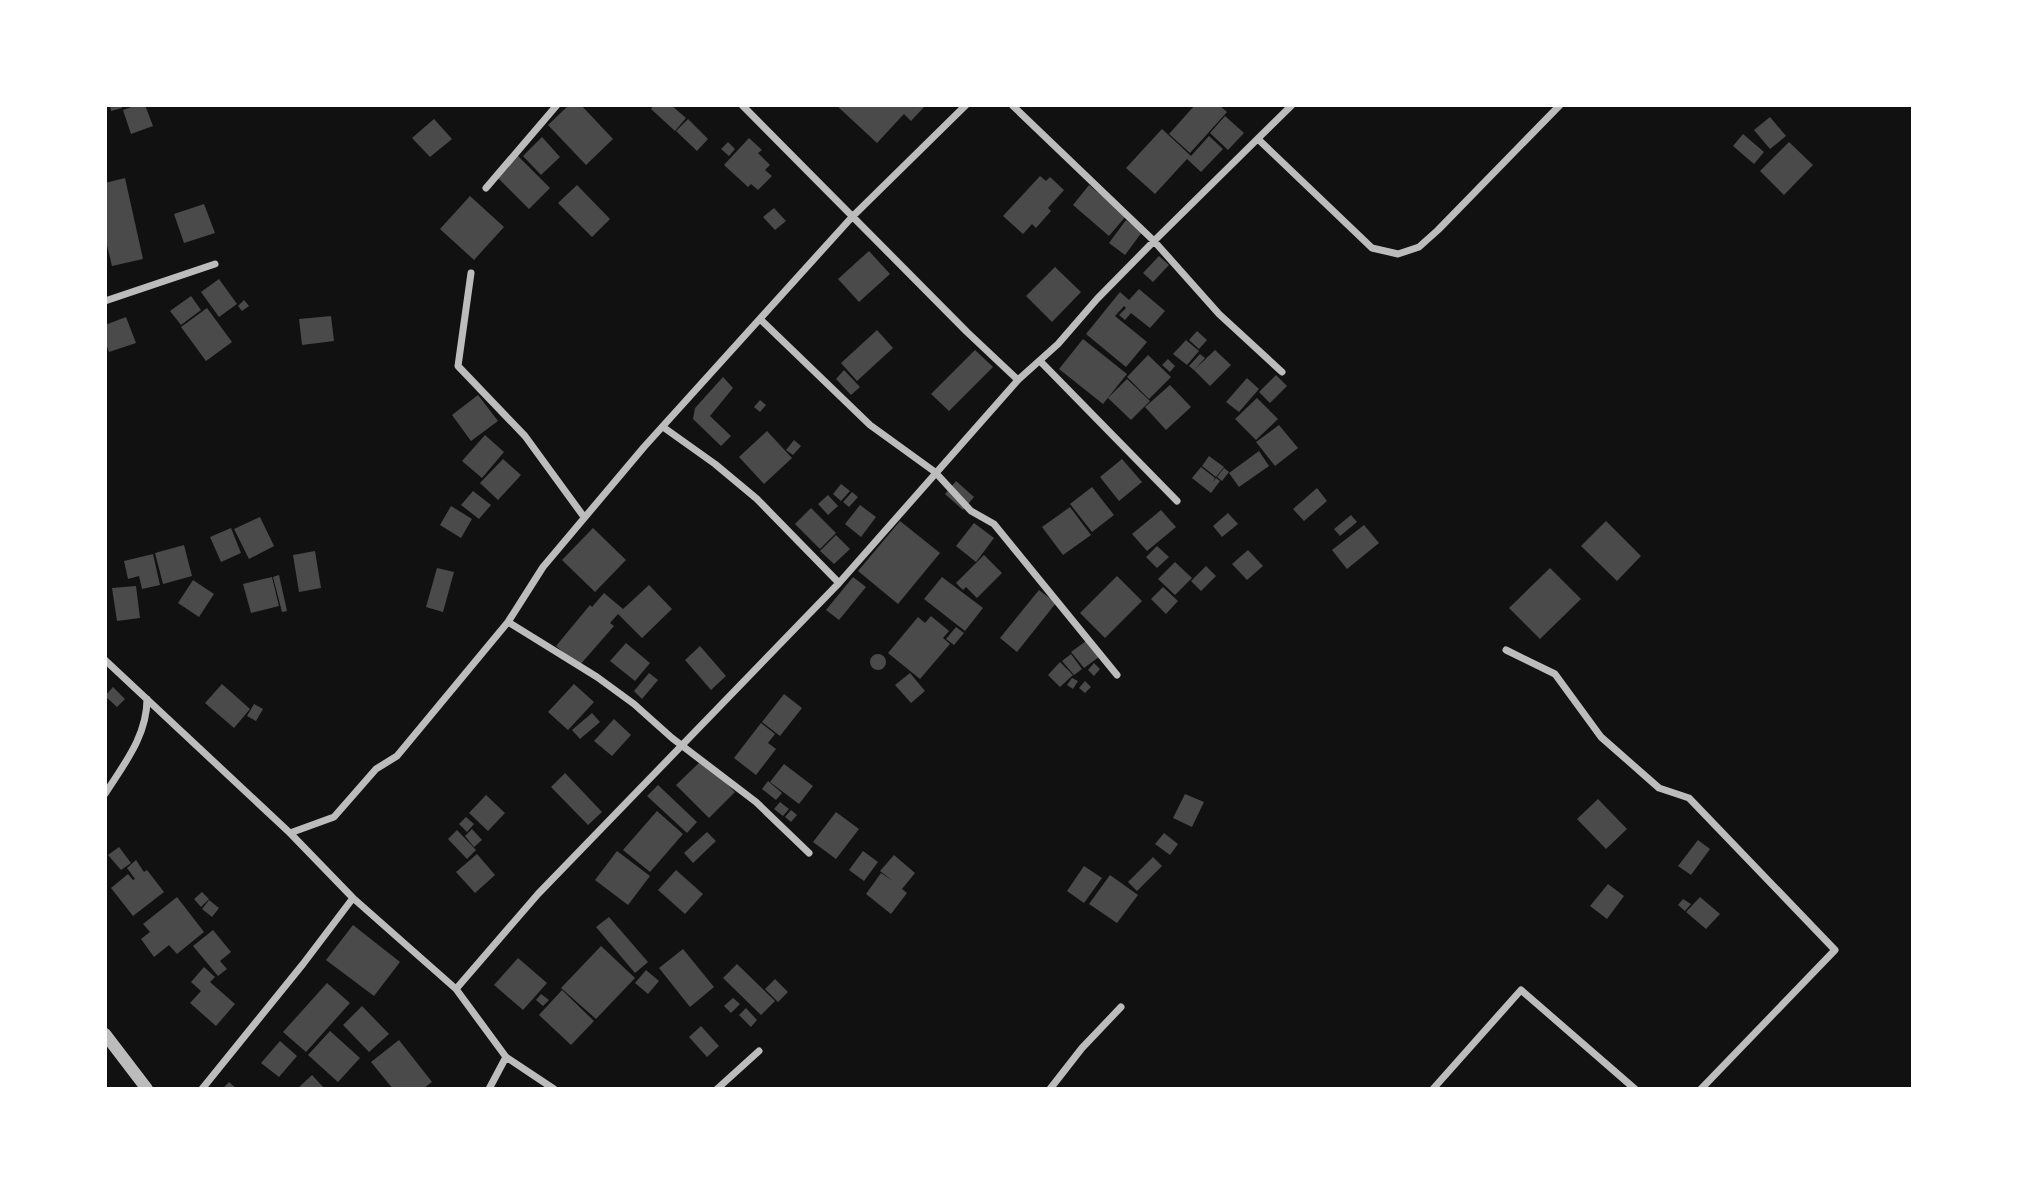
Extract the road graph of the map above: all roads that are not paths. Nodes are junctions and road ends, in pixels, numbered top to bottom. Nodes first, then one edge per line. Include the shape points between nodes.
1 (557, 105) edge
2 (742, 105) edge
3 (758, 105) edge
4 (966, 105) edge
5 (1012, 105) edge
6 (1292, 105) edge
7 (1560, 105) edge
8 (751, 113) junction
9 (1259, 139) junction
10 (486, 188) dead end
11 (852, 217) junction
12 (1154, 241) junction
13 (215, 264) dead end
14 (471, 273) dead end
15 (105, 301) edge
16 (760, 319) junction
17 (1040, 361) junction
18 (1282, 372) dead end
19 (1018, 380) junction
20 (663, 427) junction
21 (935, 472) junction
22 (1177, 501) dead end
23 (584, 517) junction
24 (839, 583) junction
25 (508, 622) junction
26 (1506, 650) dead end
27 (105, 660) edge
28 (1117, 675) dead end
29 (147, 699) junction
30 (682, 745) junction
31 (105, 794) edge
32 (290, 833) junction
33 (808, 853) dead end
34 (353, 898) junction
35 (456, 989) junction
36 (1121, 1007) dead end
37 (105, 1034) edge
38 (759, 1051) dead end
39 (506, 1057) junction
40 (146, 1089) edge
41 (202, 1089) edge
42 (489, 1089) edge
43 (554, 1089) edge
44 (717, 1089) edge
45 (1050, 1089) edge
46 (1433, 1089) edge
47 (1635, 1089) edge
48 (1702, 1089) edge

1 - 10 street
2 - 8 street
3 - 8 street
4 - 11 street
5 - 12 street
6 - 9 street
7 - 9 street via 1438,230 1419,247 1398,254 1372,248
8 - 11 street
9 - 12 street
11 - 16 street
11 - 19 street
12 - 17 street
12 - 18 street via 1219,314
13 - 15 street
14 - 23 street via 458,366 525,436
16 - 20 street
16 - 21 street via 870,425
17 - 19 street
17 - 22 street
19 - 21 street
20 - 23 street
20 - 24 street via 757,499
21 - 24 street
21 - 28 street via 971,511 994,524
23 - 25 street via 543,567
24 - 30 street
25 - 30 street via 597,677
25 - 32 street via 397,756 376,769 334,817
26 - 48 street via 1555,674 1601,737 1659,788 1689,798 1835,950
27 - 29 street
29 - 31 street via 144,727
29 - 32 street
30 - 33 street via 756,802
30 - 35 street via 538,894
32 - 34 street
34 - 35 street
34 - 41 street
35 - 39 street
36 - 45 street
37 - 40 street
38 - 44 street
39 - 42 street
39 - 43 street
46 - 47 street via 1521,990

